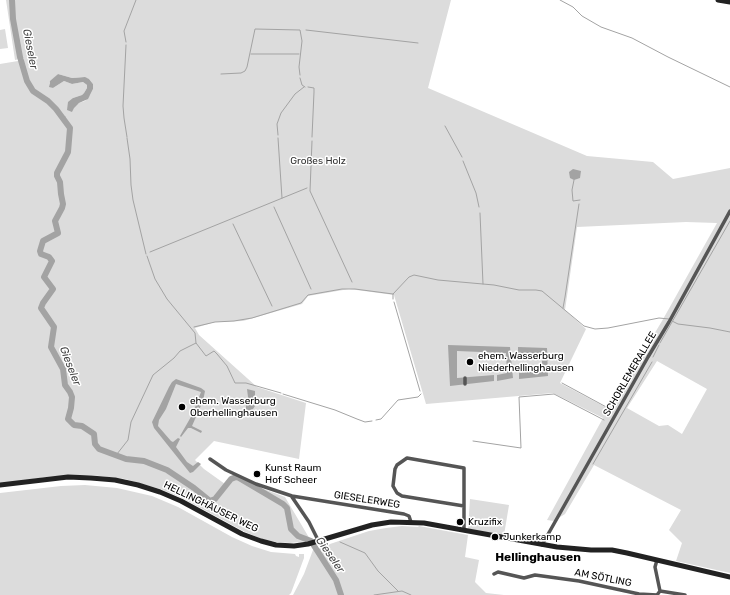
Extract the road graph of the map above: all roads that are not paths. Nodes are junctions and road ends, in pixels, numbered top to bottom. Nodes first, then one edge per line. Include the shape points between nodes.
1 (718, 0) edge
2 (730, 2) edge
3 (730, 211) edge
4 (465, 378) dead end
5 (465, 384) dead end
6 (210, 458) dead end
7 (0, 485) edge
8 (292, 496) junction
9 (464, 506) junction
10 (411, 522) junction
11 (464, 530) junction
12 (317, 542) junction
13 (542, 545) junction
14 (657, 560) junction
15 (494, 574) dead end
16 (730, 577) edge
17 (660, 591) junction
18 (685, 595) edge

1 - 2 street
3 - 13 street, SCHORLEMERALLEE
4 - 5 street
6 - 8 street, GIESELERWEG via 243,478
7 - 12 street, HELLINGHÄUSER WEG via 68,478 117,480 167,495 242,534 261,541 288,545
8 - 10 street, GIESELERWEG via 404,514 409,516
8 - 12 street via 309,522
9 - 9 street via 402,496 393,486 397,465 407,458 464,468
9 - 11 street
10 - 11 street, HELLINGHÄUSER WEG
10 - 12 street, HELLINGHÄUSER WEG via 372,525
11 - 13 street, HELLINGHÄUSER WEG
13 - 14 street, HELLINGHÄUSER WEG via 612,550
14 - 16 street, HELLINGHÄUSER WEG
14 - 17 street
15 - 17 street, AM SÖTLING via 498,572 524,578 535,575 579,581 639,594 657,595
17 - 18 street, AM SÖTLING

